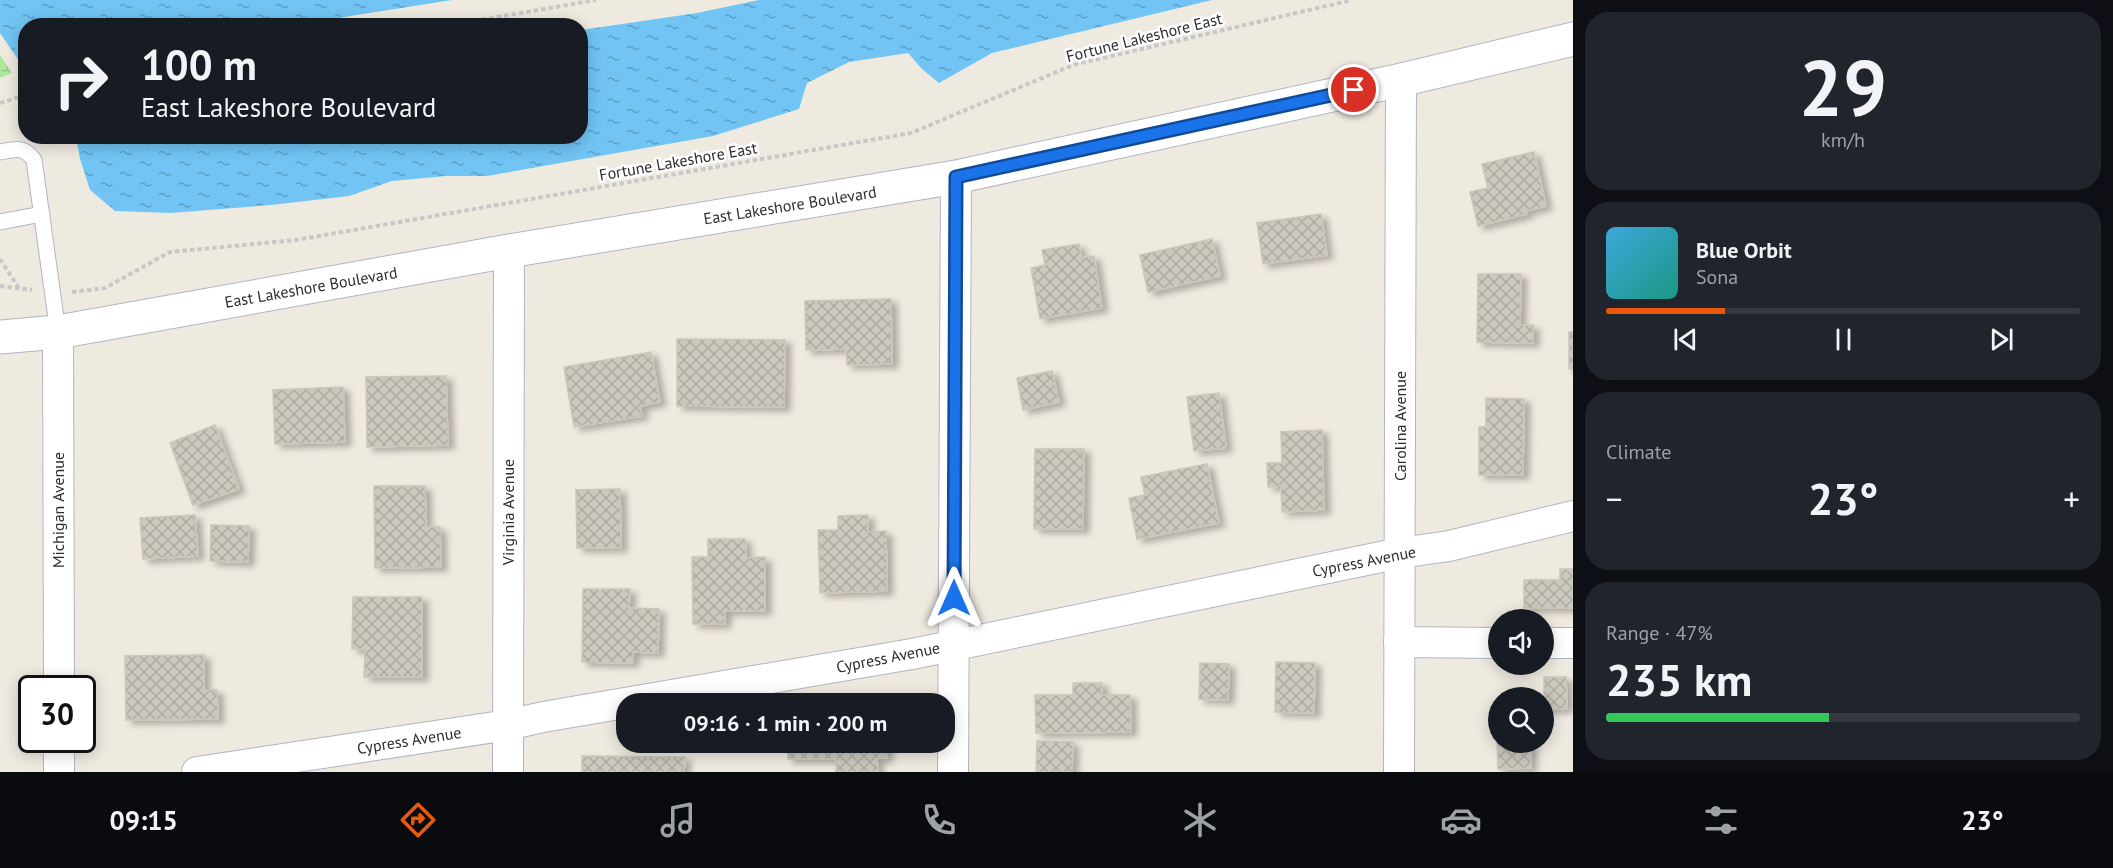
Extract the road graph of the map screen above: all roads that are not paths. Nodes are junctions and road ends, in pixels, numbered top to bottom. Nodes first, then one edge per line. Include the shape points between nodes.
1 (1573, 39) edge
2 (1401, 80) junction
3 (0, 152) edge
4 (956, 177) junction
5 (42, 214) junction
6 (0, 222) edge
7 (509, 251) junction
8 (58, 332) junction
9 (0, 337) edge
10 (1573, 516) edge
11 (1400, 554) junction
12 (1399, 642) junction
13 (1488, 643) edge
14 (1554, 643) edge
15 (1573, 643) edge
16 (953, 645) junction
17 (59, 675) edge
18 (508, 725) junction
19 (59, 753) edge
20 (59, 772) edge
21 (197, 772) edge
22 (508, 772) edge
23 (953, 772) edge
24 (1399, 772) edge

1 - 2 street, East Lakeshore Boulevard
2 - 4 street, East Lakeshore Boulevard
2 - 11 street, Carolina Avenue
3 - 5 lane via 20,150 28,152 34,160
4 - 7 street, East Lakeshore Boulevard
4 - 16 street
5 - 6 lane
5 - 8 lane
7 - 8 street, East Lakeshore Boulevard
7 - 18 street, Virginia Avenue
8 - 9 street, East Lakeshore Boulevard
8 - 17 street, Michigan Avenue
10 - 11 street, Cypress Avenue
11 - 12 street, Carolina Avenue
11 - 16 street, Cypress Avenue
12 - 13 street
12 - 24 street, Carolina Avenue
14 - 15 street
16 - 18 street, Cypress Avenue
16 - 23 street
18 - 21 street, Cypress Avenue
18 - 22 street, Virginia Avenue
19 - 20 street

